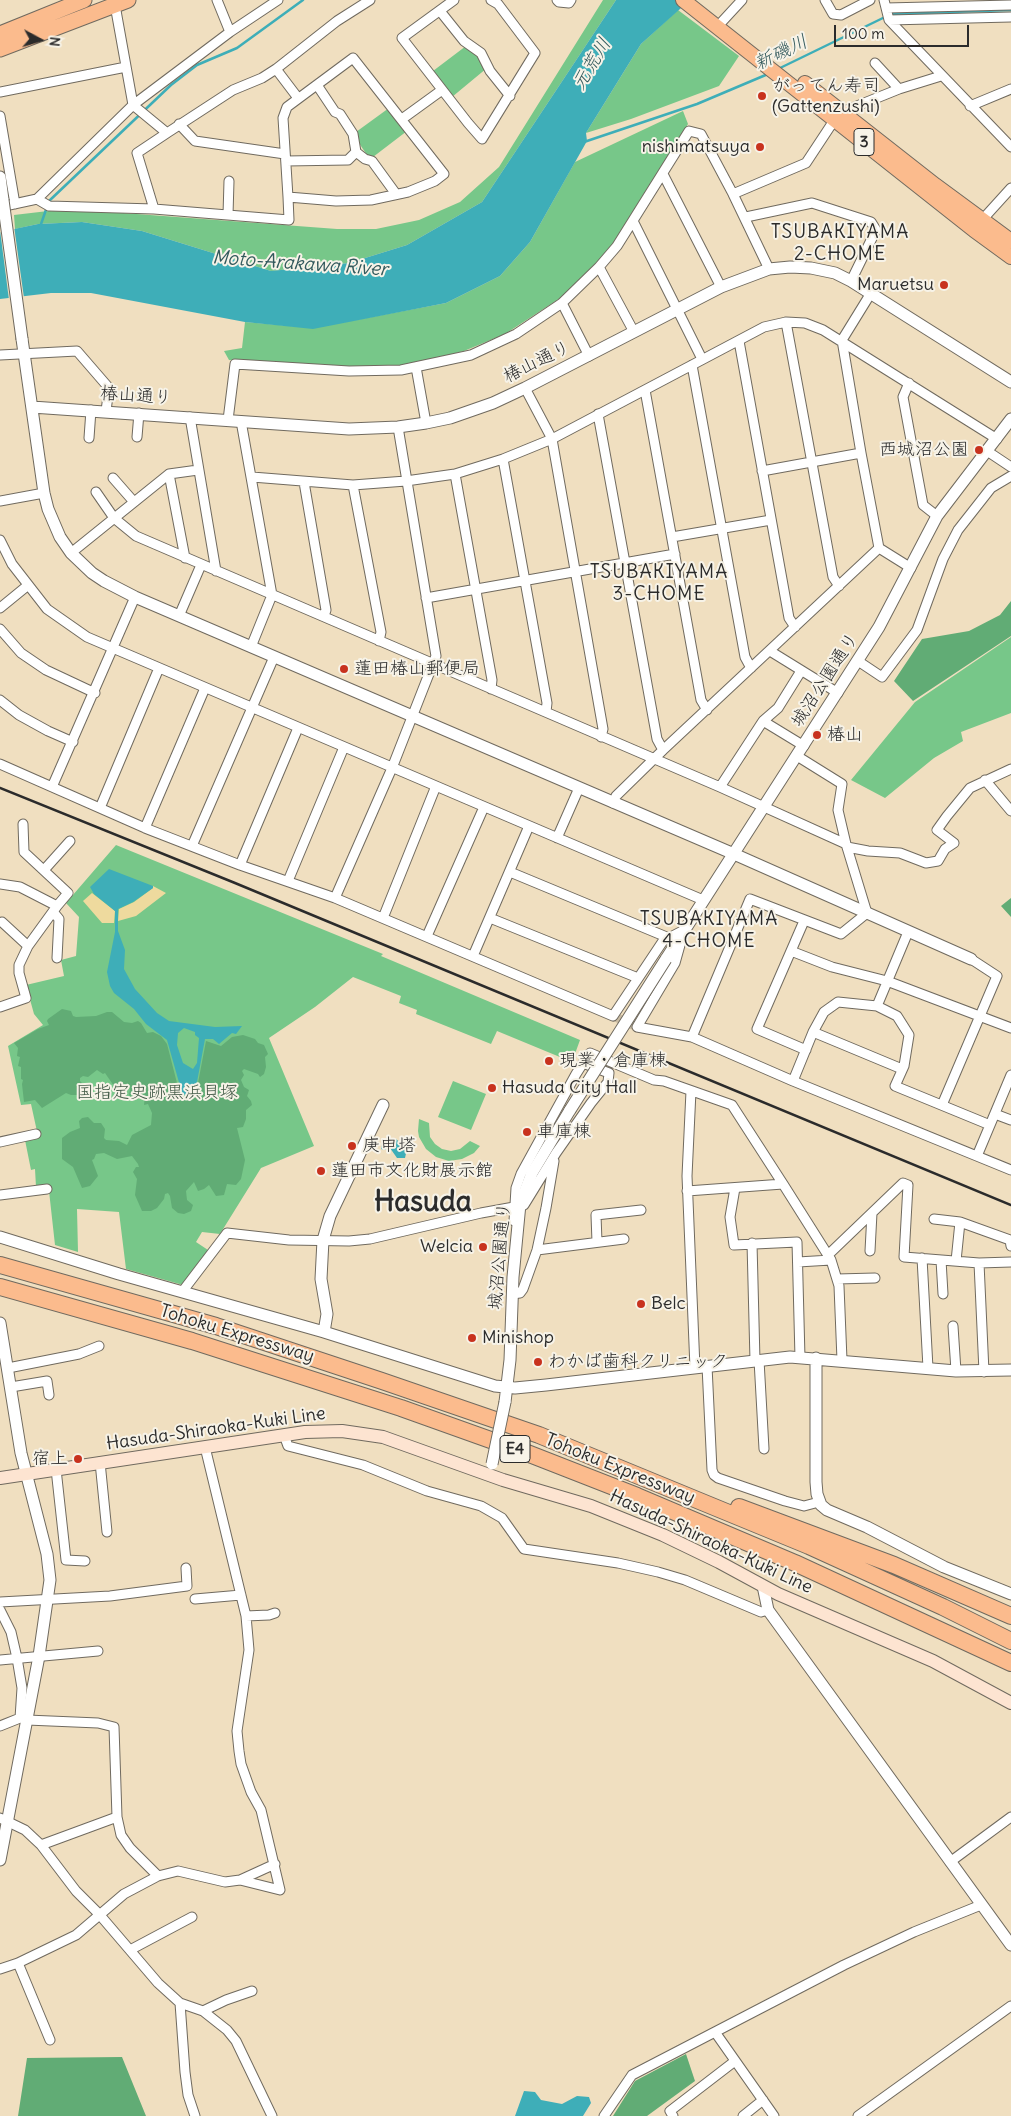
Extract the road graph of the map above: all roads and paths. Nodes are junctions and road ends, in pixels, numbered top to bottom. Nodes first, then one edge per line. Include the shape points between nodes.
1 (84, 0) edge
2 (217, 0) edge
3 (278, 0) edge
4 (370, 0) edge
5 (491, 0) edge
6 (557, 0) edge
7 (571, 0) edge
8 (683, 0) edge
9 (698, 0) edge
10 (742, 0) edge
11 (825, 0) edge
12 (870, 0) edge
13 (121, 3) edge
14 (447, 4) edge
15 (885, 4) edge
16 (1011, 5) edge
17 (1011, 17) edge
18 (889, 20) junction
19 (717, 21) junction
20 (230, 32) junction
21 (0, 34) edge
22 (0, 49) edge
23 (875, 63) dead end
24 (126, 67) junction
25 (276, 69) junction
26 (941, 76) junction
27 (317, 85) junction
28 (899, 89) junction
29 (1011, 89) edge
30 (442, 90) junction
31 (0, 92) edge
32 (510, 96) junction
33 (298, 98) junction
34 (133, 105) junction
35 (970, 106) junction
36 (0, 116) edge
37 (839, 116) junction
38 (402, 120) junction
39 (179, 124) junction
40 (167, 133) junction
41 (1011, 147) edge
42 (356, 152) junction
43 (285, 157) junction
44 (663, 174) junction
45 (0, 177) edge
46 (229, 181) dead end
47 (1011, 188) edge
48 (396, 194) junction
49 (733, 194) junction
50 (288, 197) junction
51 (37, 199) junction
52 (2, 204) edge
53 (15, 204) junction
54 (154, 209) junction
55 (228, 215) junction
56 (746, 218) junction
57 (982, 220) junction
58 (633, 222) junction
59 (1011, 240) edge
60 (1011, 257) edge
61 (599, 267) junction
62 (769, 269) junction
63 (851, 280) junction
64 (721, 287) junction
65 (871, 293) junction
66 (562, 303) junction
67 (678, 309) junction
68 (786, 322) junction
69 (634, 332) junction
70 (842, 340) junction
71 (739, 341) junction
72 (24, 354) junction
73 (0, 355) edge
74 (589, 356) junction
75 (702, 360) junction
76 (692, 365) junction
77 (416, 367) junction
78 (1011, 382) edge
79 (908, 383) junction
80 (525, 388) junction
81 (645, 390) junction
82 (32, 407) junction
83 (91, 410) junction
84 (106, 411) junction
85 (139, 413) junction
86 (598, 414) junction
87 (190, 417) junction
88 (228, 420) junction
89 (1011, 420) edge
90 (241, 421) junction
91 (426, 423) junction
92 (398, 427) junction
93 (137, 437) dead end
94 (89, 438) dead end
95 (552, 439) junction
96 (996, 439) junction
97 (987, 451) junction
98 (860, 453) junction
99 (503, 459) junction
100 (813, 463) junction
101 (1011, 467) edge
102 (198, 470) junction
103 (762, 471) junction
104 (170, 474) junction
105 (455, 474) junction
106 (1011, 476) edge
107 (252, 477) junction
108 (113, 478) dead end
109 (406, 481) junction
110 (304, 482) junction
111 (353, 485) junction
112 (96, 492) dead end
113 (44, 493) junction
114 (0, 501) edge
115 (134, 502) junction
116 (937, 516) junction
117 (114, 518) junction
118 (771, 520) junction
119 (722, 528) junction
120 (672, 537) junction
121 (0, 540) edge
122 (879, 548) junction
123 (71, 553) junction
124 (675, 554) junction
125 (186, 558) junction
126 (625, 562) junction
127 (201, 565) junction
128 (911, 568) junction
129 (216, 571) junction
130 (576, 571) junction
131 (525, 580) junction
132 (28, 586) junction
133 (839, 586) junction
134 (476, 589) junction
135 (272, 595) junction
136 (135, 598) junction
137 (426, 598) junction
138 (0, 608) edge
139 (179, 616) junction
140 (324, 616) junction
141 (795, 627) junction
142 (0, 629) edge
143 (379, 641) junction
144 (251, 647) junction
145 (114, 649) junction
146 (770, 651) junction
147 (274, 657) junction
148 (858, 661) junction
149 (434, 665) junction
150 (159, 668) junction
151 (751, 668) junction
152 (801, 671) junction
153 (205, 688) junction
154 (491, 689) junction
155 (95, 693) junction
156 (838, 693) junction
157 (0, 700) edge
158 (252, 708) junction
159 (707, 710) junction
160 (546, 712) junction
161 (412, 716) junction
162 (763, 721) junction
163 (298, 728) junction
164 (601, 737) junction
165 (73, 742) junction
166 (804, 746) junction
167 (344, 747) junction
168 (663, 750) junction
169 (797, 756) junction
170 (654, 759) junction
171 (0, 764) edge
172 (392, 768) junction
173 (1011, 769) edge
174 (985, 780) junction
175 (436, 786) junction
176 (52, 787) junction
177 (720, 787) junction
178 (579, 788) junction
179 (613, 803) junction
180 (484, 807) junction
181 (764, 807) junction
182 (100, 808) junction
183 (1011, 811) edge
184 (23, 824) dead end
185 (530, 826) junction
186 (145, 828) junction
187 (557, 838) junction
188 (70, 841) dead end
189 (192, 846) junction
190 (846, 846) junction
191 (734, 854) junction
192 (240, 865) junction
193 (44, 870) junction
194 (510, 872) junction
195 (288, 881) junction
196 (0, 884) edge
197 (335, 898) junction
198 (703, 900) junction
199 (56, 909) junction
200 (867, 913) junction
201 (383, 918) junction
202 (490, 918) junction
203 (804, 921) junction
204 (2, 922) dead end
205 (684, 930) junction
206 (908, 932) junction
207 (427, 936) junction
208 (669, 938) junction
209 (28, 946) junction
210 (791, 950) junction
211 (473, 956) junction
212 (57, 958) dead end
213 (971, 959) joint
214 (638, 978) junction
215 (887, 981) junction
216 (877, 1006) junction
217 (0, 1007) edge
218 (982, 1016) junction
219 (1011, 1028) edge
220 (813, 1032) junction
221 (692, 1037) junction
222 (806, 1050) junction
223 (590, 1053) dead end
224 (902, 1069) junction
225 (1011, 1075) edge
226 (793, 1081) junction
227 (691, 1091) junction
228 (384, 1105) dead end
229 (942, 1105) junction
230 (995, 1114) junction
231 (1011, 1120) edge
232 (990, 1126) junction
233 (36, 1134) dead end
234 (0, 1142) edge
235 (556, 1153) junction
236 (977, 1156) junction
237 (1011, 1170) edge
238 (783, 1184) junction
239 (735, 1188) junction
240 (47, 1189) dead end
241 (687, 1192) junction
242 (0, 1196) edge
243 (641, 1210) dead end
244 (516, 1212) junction
245 (872, 1213) junction
246 (934, 1219) dead end
247 (960, 1222) junction
248 (0, 1237) edge
249 (624, 1239) dead end
250 (323, 1240) junction
251 (597, 1242) junction
252 (752, 1243) junction
253 (1011, 1246) edge
254 (537, 1250) junction
255 (870, 1251) dead end
256 (830, 1257) junction
257 (922, 1258) junction
258 (941, 1260) junction
259 (956, 1261) junction
260 (798, 1262) junction
261 (1011, 1262) edge
262 (979, 1263) junction
263 (0, 1265) edge
264 (874, 1278) dead end
265 (837, 1279) junction
266 (0, 1286) edge
267 (182, 1292) junction
268 (512, 1294) junction
269 (943, 1294) dead end
270 (0, 1323) edge
271 (953, 1326) dead end
272 (324, 1332) junction
273 (99, 1346) dead end
274 (800, 1358) junction
275 (816, 1358) junction
276 (757, 1360) junction
277 (842, 1360) junction
278 (707, 1366) junction
279 (8, 1368) junction
280 (695, 1368) junction
281 (928, 1368) junction
282 (1011, 1370) edge
283 (956, 1371) junction
284 (984, 1372) junction
285 (7, 1384) edge
286 (508, 1387) junction
287 (49, 1395) dead end
288 (284, 1435) junction
289 (205, 1447) junction
290 (764, 1449) dead end
291 (100, 1462) junction
292 (56, 1469) junction
293 (491, 1470) junction
294 (26, 1473) junction
295 (0, 1478) edge
296 (656, 1482) junction
297 (819, 1502) junction
298 (107, 1532) dead end
299 (85, 1561) dead end
300 (186, 1568) dead end
301 (763, 1586) junction
302 (961, 1593) junction
303 (1011, 1594) edge
304 (241, 1595) junction
305 (196, 1599) dead end
306 (49, 1600) junction
307 (0, 1602) edge
308 (1011, 1606) edge
309 (0, 1610) edge
310 (768, 1610) junction
311 (275, 1612) dead end
312 (246, 1616) junction
313 (1011, 1616) edge
314 (1011, 1641) edge
315 (98, 1651) dead end
316 (39, 1656) junction
317 (17, 1658) junction
318 (0, 1660) edge
319 (1011, 1663) edge
320 (1011, 1703) edge
321 (23, 1719) junction
322 (0, 1726) edge
323 (1011, 1817) edge
324 (117, 1818) junction
325 (4, 1819) edge
326 (40, 1845) junction
327 (0, 1860) edge
328 (950, 1862) junction
329 (275, 1864) junction
330 (158, 1876) junction
331 (240, 1880) junction
332 (981, 1905) junction
333 (99, 1914) junction
334 (192, 1918) dead end
335 (1011, 1944) edge
336 (130, 1950) junction
337 (18, 1963) junction
338 (0, 1969) edge
339 (252, 1991) dead end
340 (180, 2003) junction
341 (1011, 2006) edge
342 (203, 2011) junction
343 (715, 2032) junction
344 (50, 2040) dead end
345 (735, 2060) junction
346 (763, 2100) junction
347 (195, 2116) edge
348 (272, 2116) edge
349 (604, 2116) edge
350 (673, 2116) edge
351 (742, 2116) edge
352 (774, 2116) edge
353 (858, 2116) edge

1 - 21 highway
2 - 20 street
3 - 20 street
4 - 25 street via 337,21
5 - 32 street via 498,4 536,53
6 - 7 street via 569,3
8 - 19 main road, 3
9 - 19 main road, 3
10 - 19 street
11 - 12 street via 833,14 841,15
13 - 22 highway
13 - 24 street
14 - 30 street via 402,38
14 - 32 street via 464,41 481,53 490,71
15 - 16 street
15 - 18 street
17 - 18 street
18 - 26 street
19 - 37 main road, 3
20 - 34 street
23 - 28 street
24 - 31 street
24 - 34 street
25 - 33 street
25 - 39 street via 233,90
26 - 28 street
26 - 35 street
27 - 33 street
27 - 38 street via 353,58
27 - 42 street via 353,134
28 - 37 street
29 - 35 street
30 - 32 street via 482,138
30 - 38 street
33 - 43 street via 287,108 283,118
34 - 40 street
34 - 51 street
35 - 41 street
36 - 53 street
37 - 49 street via 806,163
37 - 57 main road, 3
37 - 60 main road, 3 via 974,230
38 - 48 street via 444,174 435,181
39 - 40 street
39 - 43 street via 194,141
40 - 54 street via 136,153
42 - 43 street via 348,160
42 - 48 street via 372,161
43 - 50 street
44 - 49 street via 689,131 701,134
44 - 58 street
44 - 64 street
45 - 52 street
46 - 55 street
47 - 57 street
48 - 50 street via 371,200 336,201
49 - 56 street
50 - 55 street via 289,220
51 - 53 street
51 - 54 street via 49,206
52 - 53 street
52 - 72 street, bridge
54 - 55 street
56 - 62 street
56 - 63 street via 812,203 871,222 876,230
57 - 59 main road, 3
58 - 61 street
58 - 67 street
61 - 66 street
61 - 69 street
62 - 63 street, 椿山通り via 811,268
62 - 64 street, 椿山通り
63 - 65 street, 椿山通り
64 - 67 street, 椿山通り
65 - 70 street
65 - 78 street, 椿山通り
66 - 74 street
66 - 77 street via 516,334 471,355
67 - 69 street, 椿山通り
67 - 75 street
68 - 70 street via 805,323
68 - 71 street via 764,328
68 - 100 street
69 - 74 street, 椿山通り
70 - 79 street
70 - 98 street
71 - 75 street
71 - 103 street
72 - 73 street
72 - 82 street
72 - 84 street via 77,351 109,388
74 - 80 street, 椿山通り
75 - 76 street
76 - 81 street
76 - 119 street
77 - 88 street via 350,370 235,364
77 - 91 street
79 - 96 street
79 - 116 street via 903,397 923,505
80 - 91 street, 椿山通り via 485,406
80 - 95 street
81 - 86 street
81 - 120 street
82 - 83 street, 椿山通り
82 - 113 street
83 - 84 street, 椿山通り
83 - 94 street
84 - 85 street, 椿山通り
85 - 87 street, 椿山通り
85 - 93 street
86 - 95 street
86 - 126 street
87 - 88 street, 椿山通り
87 - 102 street
88 - 90 street, 椿山通り
89 - 96 street, 城沼公園通り
90 - 92 street, 椿山通り via 349,428
90 - 107 street
91 - 92 street, 椿山通り
92 - 109 street
95 - 99 street
95 - 130 street
96 - 97 street, 城沼公園通り
97 - 101 street
97 - 116 street, 城沼公園通り
98 - 100 street
98 - 122 street
99 - 105 street
99 - 131 street
100 - 103 street
100 - 133 street via 833,577
102 - 104 street
102 - 129 street
103 - 118 street
104 - 115 street
104 - 125 street
105 - 109 street
105 - 134 street
106 - 148 street via 991,488 958,530 917,630 882,676
107 - 110 street
107 - 135 street
108 - 115 street
109 - 111 street
109 - 137 street
110 - 111 street
110 - 140 street via 326,610
111 - 143 street via 381,632
112 - 117 street
113 - 114 street
113 - 123 street via 53,523
115 - 117 street
116 - 128 street, 城沼公園通り
117 - 123 street
117 - 125 street via 136,536
118 - 119 street
118 - 141 street via 789,618
119 - 120 street
119 - 151 street via 745,657
120 - 124 street
121 - 132 street
122 - 128 street
122 - 133 street
123 - 136 street via 104,582
124 - 126 street
124 - 159 street via 701,700
125 - 127 street
126 - 130 street
126 - 168 street via 657,740
127 - 129 street
127 - 139 street
128 - 148 street, 城沼公園通り
129 - 135 street
130 - 131 street
130 - 164 street via 603,729
131 - 134 street
131 - 160 street
132 - 138 street
132 - 145 street via 47,609 67,624
133 - 141 street
134 - 137 street
134 - 154 street
135 - 140 street
135 - 144 street
136 - 139 street
136 - 145 street
137 - 149 street via 436,656
139 - 144 street
140 - 143 street
141 - 146 street
142 - 155 street via 21,653 46,670
143 - 149 street
144 - 147 street
145 - 150 street
145 - 155 street
146 - 151 street
146 - 152 street
147 - 158 street
147 - 161 street
148 - 156 street, 城沼公園通り
149 - 154 street
149 - 161 street
150 - 153 street
150 - 182 street
151 - 159 street
152 - 156 street
152 - 162 street via 778,708
153 - 158 street
153 - 186 street
154 - 160 street
155 - 165 street
156 - 166 street, 城沼公園通り
157 - 165 street via 19,715
158 - 163 street
158 - 189 street
159 - 168 street
160 - 164 street
161 - 172 street
161 - 178 street
162 - 166 street
162 - 177 street
163 - 167 street
163 - 192 street
164 - 170 street
165 - 176 street
166 - 169 street, 城沼公園通り
167 - 172 street
167 - 195 street
168 - 170 street
169 - 181 street, 城沼公園通り
169 - 190 street via 842,784 838,810
170 - 177 street
170 - 179 street via 616,796
171 - 176 street
172 - 175 street
172 - 197 street
173 - 174 street
174 - 183 street
174 - 190 street via 970,788 937,830 954,843 938,861 926,863 900,853
175 - 180 street
175 - 201 street
176 - 182 street
177 - 181 street
178 - 179 street
178 - 187 street
179 - 191 street
180 - 185 street
180 - 207 street
181 - 190 street
181 - 191 street, 城沼公園通り
182 - 186 street
184 - 193 street via 24,852
185 - 187 street
185 - 194 street
186 - 189 street
187 - 198 street
188 - 193 street
189 - 192 street
190 - 200 street
191 - 198 street, 城沼公園通り
191 - 200 street
192 - 195 street
193 - 199 street via 68,893
194 - 202 street
194 - 208 street
195 - 197 street
196 - 199 street via 20,887
197 - 201 street
198 - 205 street, 城沼公園通り
199 - 209 street
199 - 212 street via 59,919
200 - 203 street via 840,934
200 - 206 street
201 - 207 street
202 - 211 street
202 - 214 street
203 - 210 street
203 - 221 street via 750,899
204 - 209 street
205 - 208 street
205 - 221 street via 675,963 637,1027
205 - 244 street, 城沼公園通り, bridge via 532,1173
206 - 213 street
206 - 215 street
207 - 211 street
208 - 214 street via 663,941
209 - 217 street via 19,965 26,998
210 - 215 street via 832,967
210 - 222 street via 757,1029
211 - 214 street via 613,1016
213 - 218 street via 997,976
215 - 216 street
215 - 218 street
216 - 220 street via 838,1002 824,1012
216 - 224 street via 897,1016 909,1035
218 - 219 street
218 - 229 street
220 - 222 street
220 - 224 street
221 - 226 street
222 - 226 street
223 - 227 street via 654,1080
224 - 229 street via 895,1086
225 - 230 street
226 - 236 street
227 - 238 street via 732,1105
227 - 241 street
228 - 250 street via 330,1216
229 - 232 street
230 - 231 street
230 - 232 street
232 - 236 street
233 - 234 street
235 - 244 street
235 - 244 street via 608,1082 609,1073 583,1062 523,1168 516,1188
235 - 254 street
236 - 237 street
238 - 239 street
238 - 256 street
239 - 241 street
239 - 252 street via 730,1217 734,1245
240 - 242 street
241 - 280 street
243 - 251 street via 596,1215
244 - 250 street via 481,1213 370,1239
244 - 268 street, 城沼公園通り
245 - 255 street
245 - 256 street
245 - 257 street via 903,1183 908,1185 904,1256
246 - 247 street
247 - 253 street via 1010,1240
247 - 259 street
248 - 267 street
249 - 251 street
250 - 267 street via 289,1240 226,1232
250 - 272 street
251 - 254 street
252 - 260 street via 797,1242
252 - 276 street
254 - 268 street via 523,1289
256 - 260 street
256 - 265 street
257 - 258 street
257 - 281 street
258 - 259 street
258 - 269 street
259 - 262 street
260 - 274 street
261 - 262 street
262 - 284 street
263 - 296 highway, Tohoku Expressway / E4 via 216,1326 539,1435
264 - 265 street
265 - 277 street
266 - 319 highway, Tohoku Expressway / E4 via 230,1353 527,1453 795,1563
267 - 272 street
268 - 286 street, 城沼公園通り
270 - 279 street
271 - 283 street
272 - 286 street via 482,1383
273 - 279 street via 79,1354
274 - 275 street
274 - 276 street
275 - 277 street
275 - 297 street via 816,1482
276 - 278 street
276 - 290 street
277 - 281 street
278 - 280 street
278 - 297 street via 714,1475 804,1506
279 - 285 street
280 - 286 street
281 - 283 street
282 - 284 street
283 - 284 street
285 - 287 street via 47,1381
285 - 294 street
286 - 293 street, 城沼公園通り, bridge
288 - 289 main road, Hasuda-Shiraoka-Kuki Line
288 - 293 main road, Hasuda-Shiraoka-Kuki Line via 331,1430 377,1436
288 - 310 street via 292,1448 363,1465 427,1491 481,1506 502,1518 524,1549 658,1572 761,1612
289 - 291 main road, Hasuda-Shiraoka-Kuki Line
289 - 304 street
291 - 292 main road, Hasuda-Shiraoka-Kuki Line
291 - 298 street
292 - 294 main road, Hasuda-Shiraoka-Kuki Line
292 - 299 street via 66,1560
293 - 301 main road, Hasuda-Shiraoka-Kuki Line via 615,1516 719,1562
294 - 295 main road, Hasuda-Shiraoka-Kuki Line
294 - 306 street via 47,1554
296 - 302 highway via 750,1510
296 - 314 highway, Tohoku Expressway / E4 via 832,1556
297 - 303 street via 827,1510 910,1551
300 - 306 street via 186,1586
301 - 310 street
301 - 320 main road, Hasuda-Shiraoka-Kuki Line via 933,1661
302 - 308 highway
302 - 313 highway
304 - 305 street
304 - 312 street
306 - 307 street
306 - 316 street
309 - 317 street via 11,1632
310 - 328 street
311 - 312 street
312 - 329 street via 249,1650 237,1731 239,1751 251,1792 261,1810
315 - 316 street
316 - 317 street
316 - 321 street
317 - 318 street
317 - 321 street
321 - 322 street
321 - 324 street via 98,1723 114,1727
321 - 325 street
323 - 328 street
324 - 326 street
324 - 330 street via 121,1835 130,1848
325 - 326 street via 25,1830
325 - 327 street
326 - 333 street via 76,1891
328 - 332 street
329 - 331 street
329 - 331 street via 280,1890
330 - 331 street via 178,1872 225,1882
330 - 333 street via 124,1894
332 - 335 street
332 - 343 street via 844,1965
333 - 336 street
333 - 337 street via 76,1935
334 - 336 street
336 - 340 street
337 - 338 street
337 - 344 street
339 - 342 street
340 - 342 street
340 - 347 street via 184,2072
341 - 353 street
342 - 348 street via 236,2041
343 - 345 street
343 - 349 street via 632,2075
345 - 346 street
345 - 350 street via 670,2111
346 - 351 street
346 - 352 street

